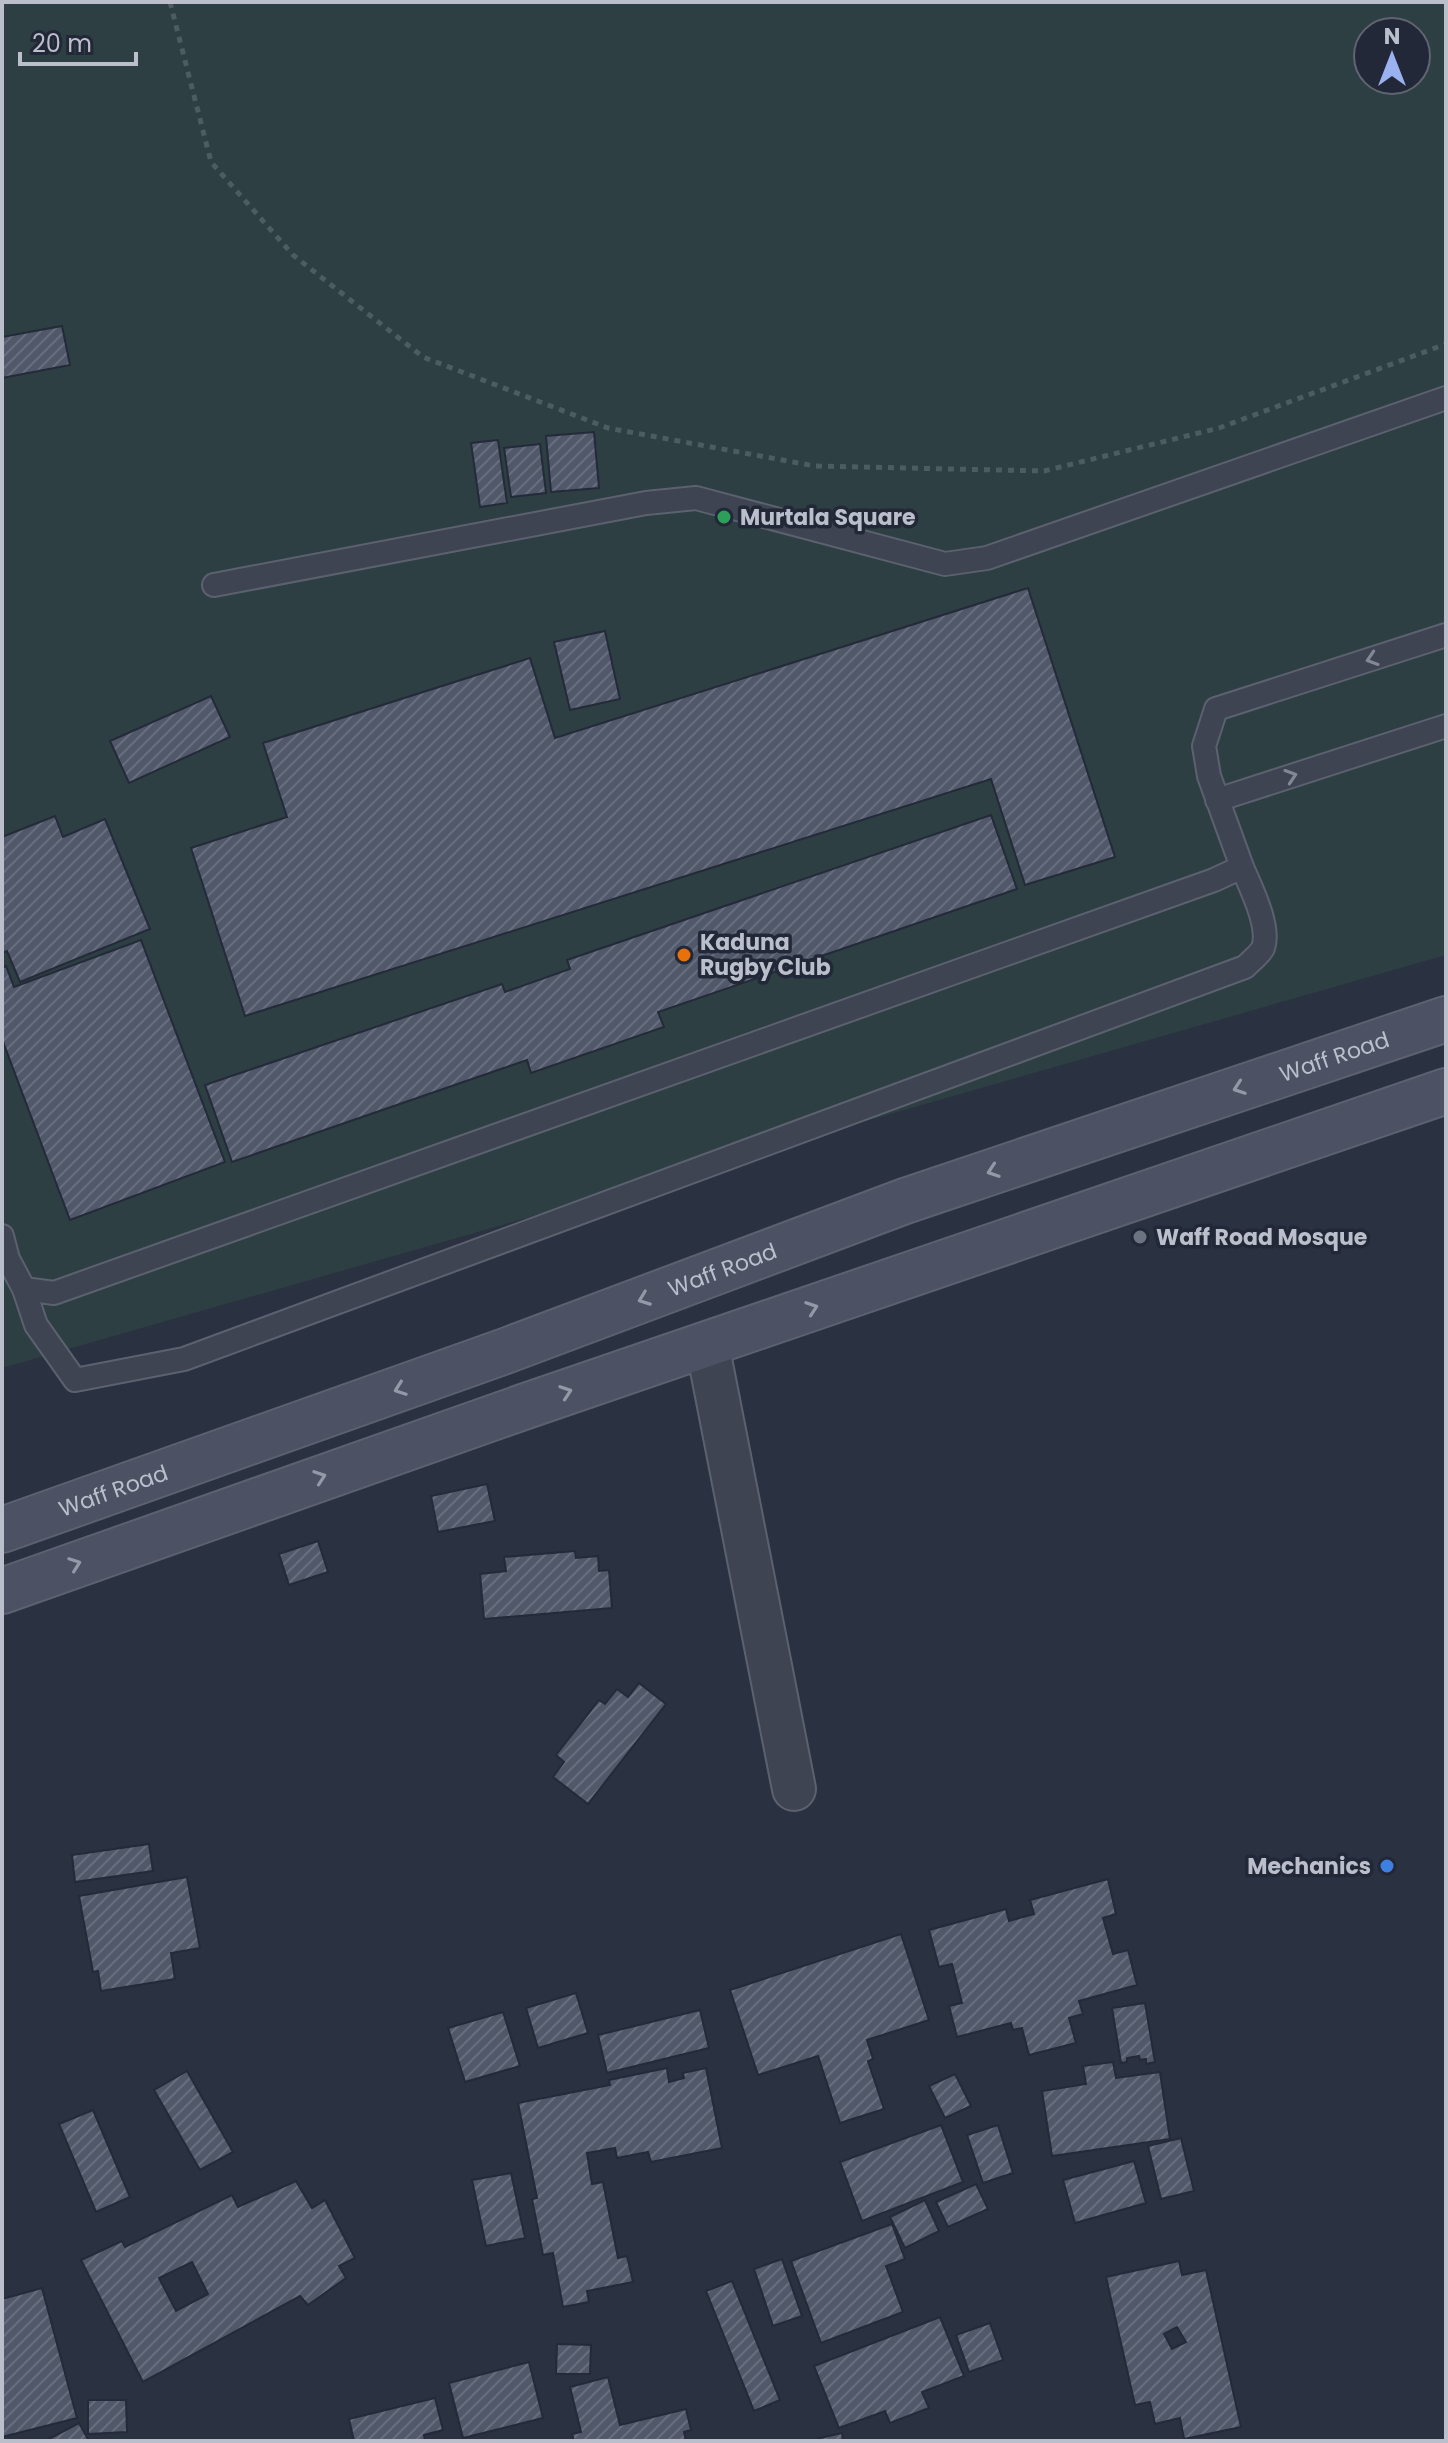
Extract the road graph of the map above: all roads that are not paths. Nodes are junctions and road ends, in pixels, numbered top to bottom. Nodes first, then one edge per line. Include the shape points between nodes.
1 (1446, 398) edge
2 (214, 585) dead end
3 (1446, 635) edge
4 (1446, 726) edge
5 (1217, 800) junction
6 (1242, 867) junction
7 (1446, 1019) edge
8 (1436, 1105) edge
9 (2, 1236) edge
10 (24, 1289) junction
11 (707, 1344) junction
12 (2, 1530) edge
13 (2, 1591) edge
14 (794, 1789) dead end

1 - 2 lane via 987,558 945,564 696,498
3 -> 5 lane via 1216,709 1204,746
5 -> 4 lane
5 - 6 lane
6 - 10 lane via 54,1293
6 - 10 lane via 1265,933 1262,949 1245,967 184,1359 75,1380 36,1325
7 -> 12 street, Waff Road via 905,1201 508,1350
11 -> 8 street via 942,1262
9 - 10 lane
13 -> 11 street
11 - 14 street

